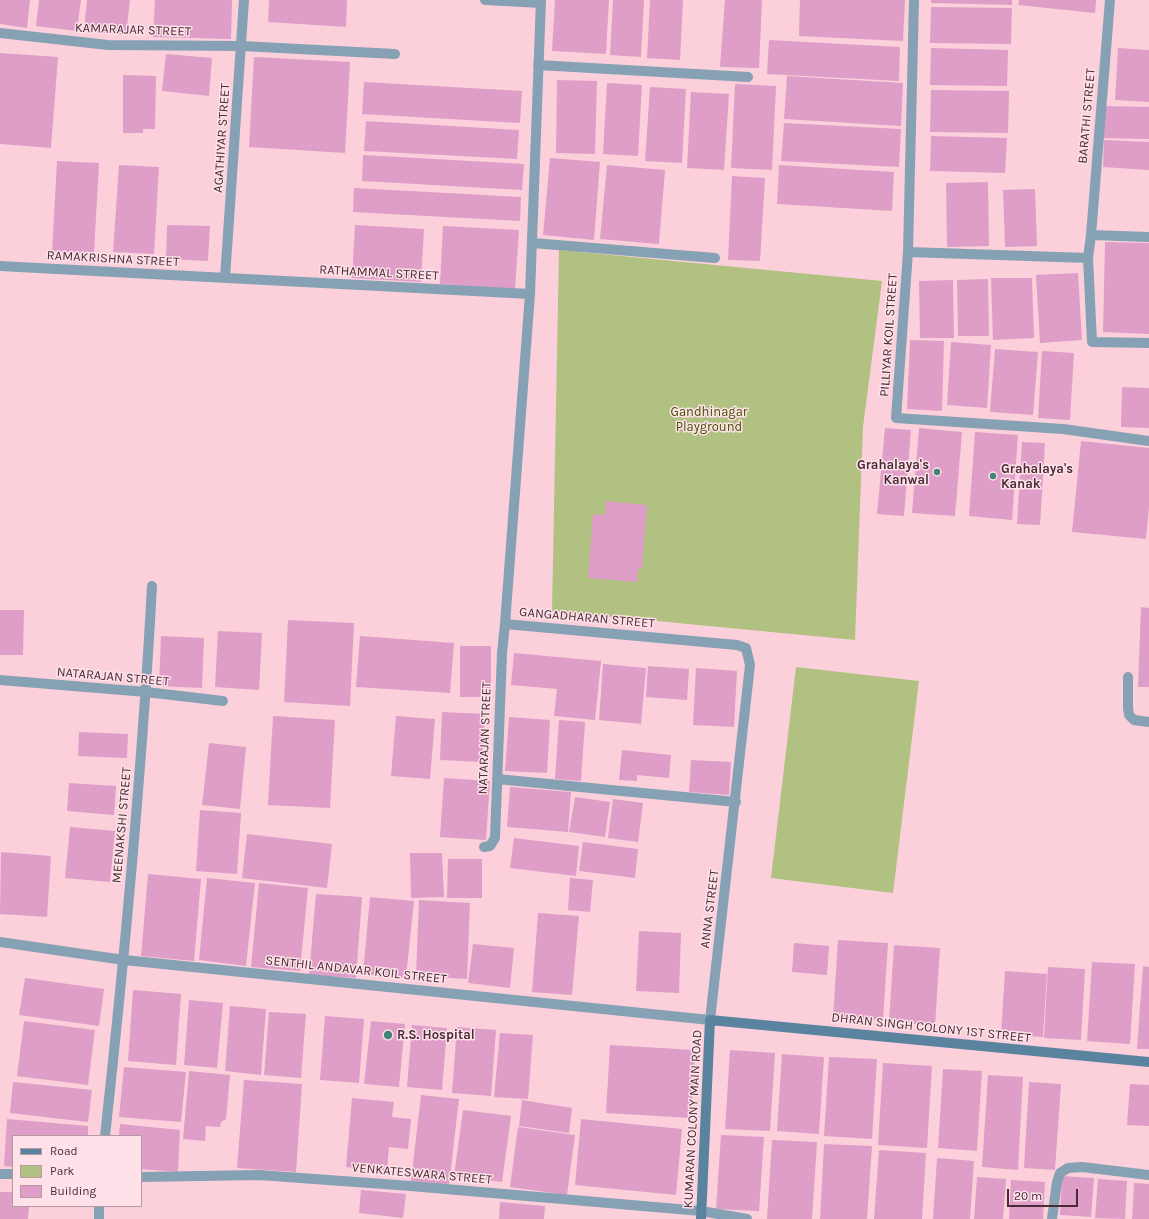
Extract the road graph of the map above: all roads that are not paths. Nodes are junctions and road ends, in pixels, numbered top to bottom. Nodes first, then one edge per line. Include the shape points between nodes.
1 (244, 0) edge
2 (486, 0) edge
3 (914, 0) edge
4 (1110, 0) edge
5 (541, 2) edge
6 (0, 33) edge
7 (242, 46) junction
8 (395, 54) dead end
9 (538, 65) junction
10 (748, 77) dead end
11 (1091, 235) junction
12 (1149, 237) edge
13 (533, 243) junction
14 (908, 252) junction
15 (715, 258) dead end
16 (1088, 258) junction
17 (0, 266) edge
18 (225, 278) junction
19 (530, 294) junction
20 (1149, 343) edge
21 (1149, 441) edge
22 (152, 586) dead end
23 (505, 624) junction
24 (1128, 677) dead end
25 (0, 680) edge
26 (146, 692) junction
27 (223, 701) dead end
28 (1149, 722) edge
29 (497, 779) junction
30 (736, 802) junction
31 (484, 847) dead end
32 (0, 942) edge
33 (124, 960) junction
34 (710, 1020) junction
35 (1149, 1062) edge
36 (106, 1135) edge
37 (0, 1174) edge
38 (12, 1174) edge
39 (1149, 1175) edge
40 (142, 1177) edge
41 (99, 1207) edge
42 (701, 1215) edge
43 (98, 1219) edge
44 (747, 1219) edge
45 (1052, 1219) edge

1 - 7 street, AGATHIYAR STREET
2 - 5 street
3 - 14 street, PILLIYAR KOIL STREET
4 - 11 street, BARATHI STREET
5 - 9 street, GANGADHARAN STREET
6 - 7 street, KAMARAJAR STREET via 108,45
7 - 8 street, KAMARAJAR STREET
7 - 18 street, AGATHIYAR STREET
9 - 10 street
9 - 13 street, GANGADHARAN STREET
11 - 12 street
11 - 16 street, BARATHI STREET
13 - 15 street
13 - 19 street, GANGADHARAN STREET
14 - 16 street
14 - 21 street, PILLIYAR KOIL STREET via 896,418 1063,429
16 - 20 street, BARATHI STREET via 1092,342
17 - 18 street, RAMAKRISHNA STREET
18 - 19 street, RATHAMMAL STREET
19 - 23 street, GANGADHARAN STREET
22 - 26 street, MEENAKSHI STREET
23 - 29 street, NATARAJAN STREET
23 - 30 street, GANGADHARAN STREET via 737,645 746,648 750,665
24 - 28 street via 1129,714 1134,720
25 - 26 street, NATARAJAN STREET
26 - 27 street, NATARAJAN STREET
26 - 33 street, MEENAKSHI STREET
29 - 30 street
29 - 31 street, NATARAJAN STREET via 495,838 490,846
30 - 34 street, ANNA STREET
32 - 33 street, SENTHIL ANDAVAR KOIL STREET
33 - 34 street, SENTHIL ANDAVAR KOIL STREET
33 - 36 street, MEENAKSHI STREET
34 - 35 street, DHRAN SINGH COLONY 1ST STREET
34 - 42 street, KUMARAN COLONY MAIN ROAD
37 - 38 street
39 - 45 street via 1082,1167 1068,1168 1060,1173 1057,1182
40 - 42 street, VENKATESWARA STREET via 259,1175 411,1186
41 - 43 street
42 - 44 street, VENKATESWARA STREET

